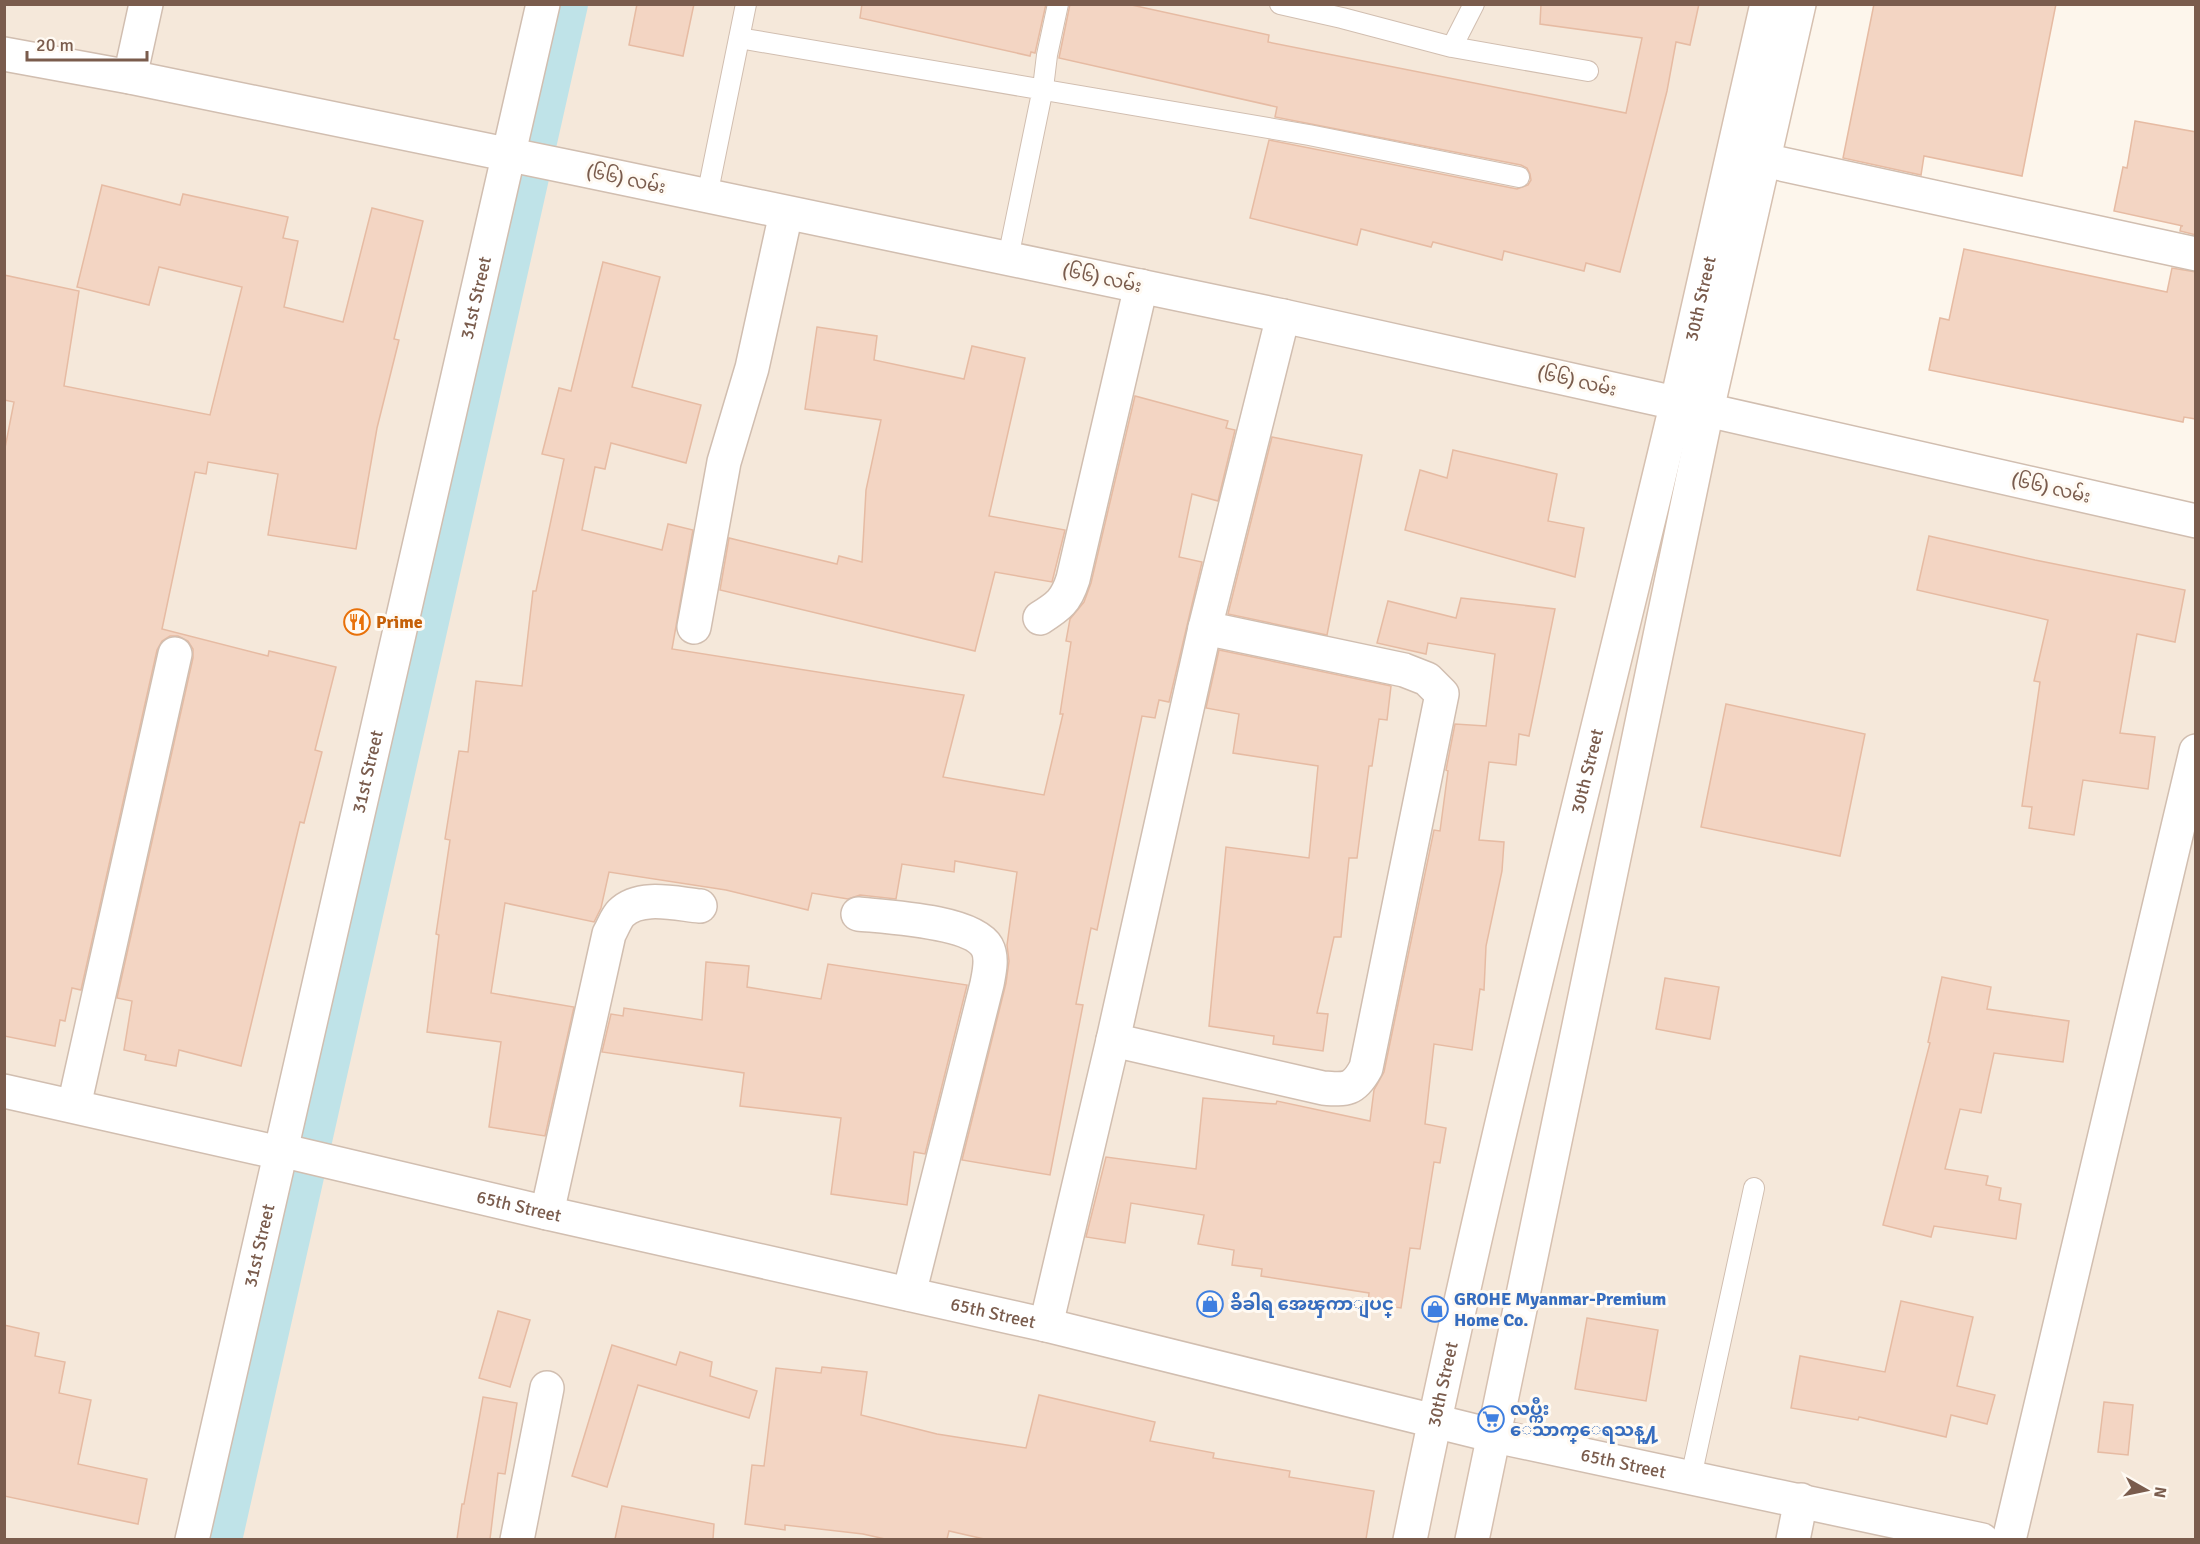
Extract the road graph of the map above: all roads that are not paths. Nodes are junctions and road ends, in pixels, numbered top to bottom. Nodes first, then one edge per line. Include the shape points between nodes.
1 (146, 4) edge
2 (543, 4) edge
3 (746, 4) edge
4 (1058, 4) edge
5 (1280, 4) edge
6 (1474, 4) edge
7 (1767, 4) edge
8 (1799, 4) edge
9 (1344, 11) edge
10 (739, 38) junction
11 (1452, 47) junction
12 (4, 54) edge
13 (1588, 71) dead end
14 (130, 77) junction
15 (1043, 88) junction
16 (525, 158) junction
17 (1763, 160) junction
18 (1519, 177) dead end
19 (707, 196) junction
20 (786, 213) junction
21 (2196, 254) edge
22 (1008, 258) junction
23 (1141, 286) junction
24 (1283, 316) junction
25 (1692, 407) junction
26 (2196, 521) edge
27 (1040, 618) dead end
28 (694, 627) dead end
29 (1205, 628) junction
30 (175, 654) dead end
31 (2196, 750) edge
32 (700, 906) dead end
33 (858, 914) dead end
34 (1547, 937) junction
35 (1596, 949) junction
36 (1113, 1040) junction
37 (4, 1091) edge
38 (74, 1106) junction
39 (287, 1153) junction
40 (1754, 1188) dead end
41 (548, 1213) junction
42 (909, 1294) junction
43 (1046, 1324) junction
44 (547, 1388) dead end
45 (1434, 1421) junction
46 (1495, 1436) junction
47 (1691, 1477) junction
48 (1801, 1500) junction
49 (192, 1539) edge
50 (517, 1539) edge
51 (1410, 1539) edge
52 (1472, 1539) edge
53 (1793, 1539) edge
54 (1982, 1539) edge
55 (2009, 1539) edge

1 - 14 street
2 - 16 street, 31st Street
3 - 10 lane
4 - 15 lane
5 - 9 lane
6 - 11 lane
7 - 25 street, 30th Street
8 - 17 street, 30th Street
9 - 11 lane
10 - 15 lane
10 - 19 lane
11 - 13 lane
12 - 14 street, (၆၆) လမ်း
14 - 16 street, (၆၆) လမ်း
15 - 18 lane
15 - 22 lane
16 - 19 street, (၆၆) လမ်း
16 - 39 street, 31st Street
17 - 21 street
17 - 25 street, 30th Street
19 - 20 street, (၆၆) လမ်း
20 - 22 street, (၆၆) လမ်း
20 - 28 street via 752,368 724,462
22 - 23 street, (၆၆) လမ်း
23 - 24 street, (၆၆) လမ်း
23 - 27 street via 1073,579 1068,595 1058,607
24 - 25 street, (၆၆) လမ်း
24 - 29 street
25 - 26 street, (၆၆) လမ်း
25 - 34 street, 30th Street
25 - 35 street, 30th Street
29 - 36 street
29 - 36 street via 1404,670 1426,679 1442,694 1366,1068 1358,1083 1341,1090
30 - 38 street
31 - 55 street
32 - 41 street via 637,904 620,913 609,934
33 - 42 street via 941,924 973,934 988,950 987,984
34 - 35 street
34 - 45 street, 30th Street
35 - 46 street, 30th Street
36 - 43 street
37 - 38 street, 65th Street
38 - 39 street, 65th Street
39 - 41 street, 65th Street
39 - 49 street, 31st Street
40 - 47 lane
41 - 42 street, 65th Street
42 - 43 street, 65th Street
43 - 45 street, 65th Street
44 - 50 street
45 - 46 street, 65th Street
45 - 51 street, 30th Street
46 - 47 street, 65th Street
46 - 52 street, 30th Street
47 - 48 street, 65th Street
48 - 53 street
48 - 54 street, 65th Street

